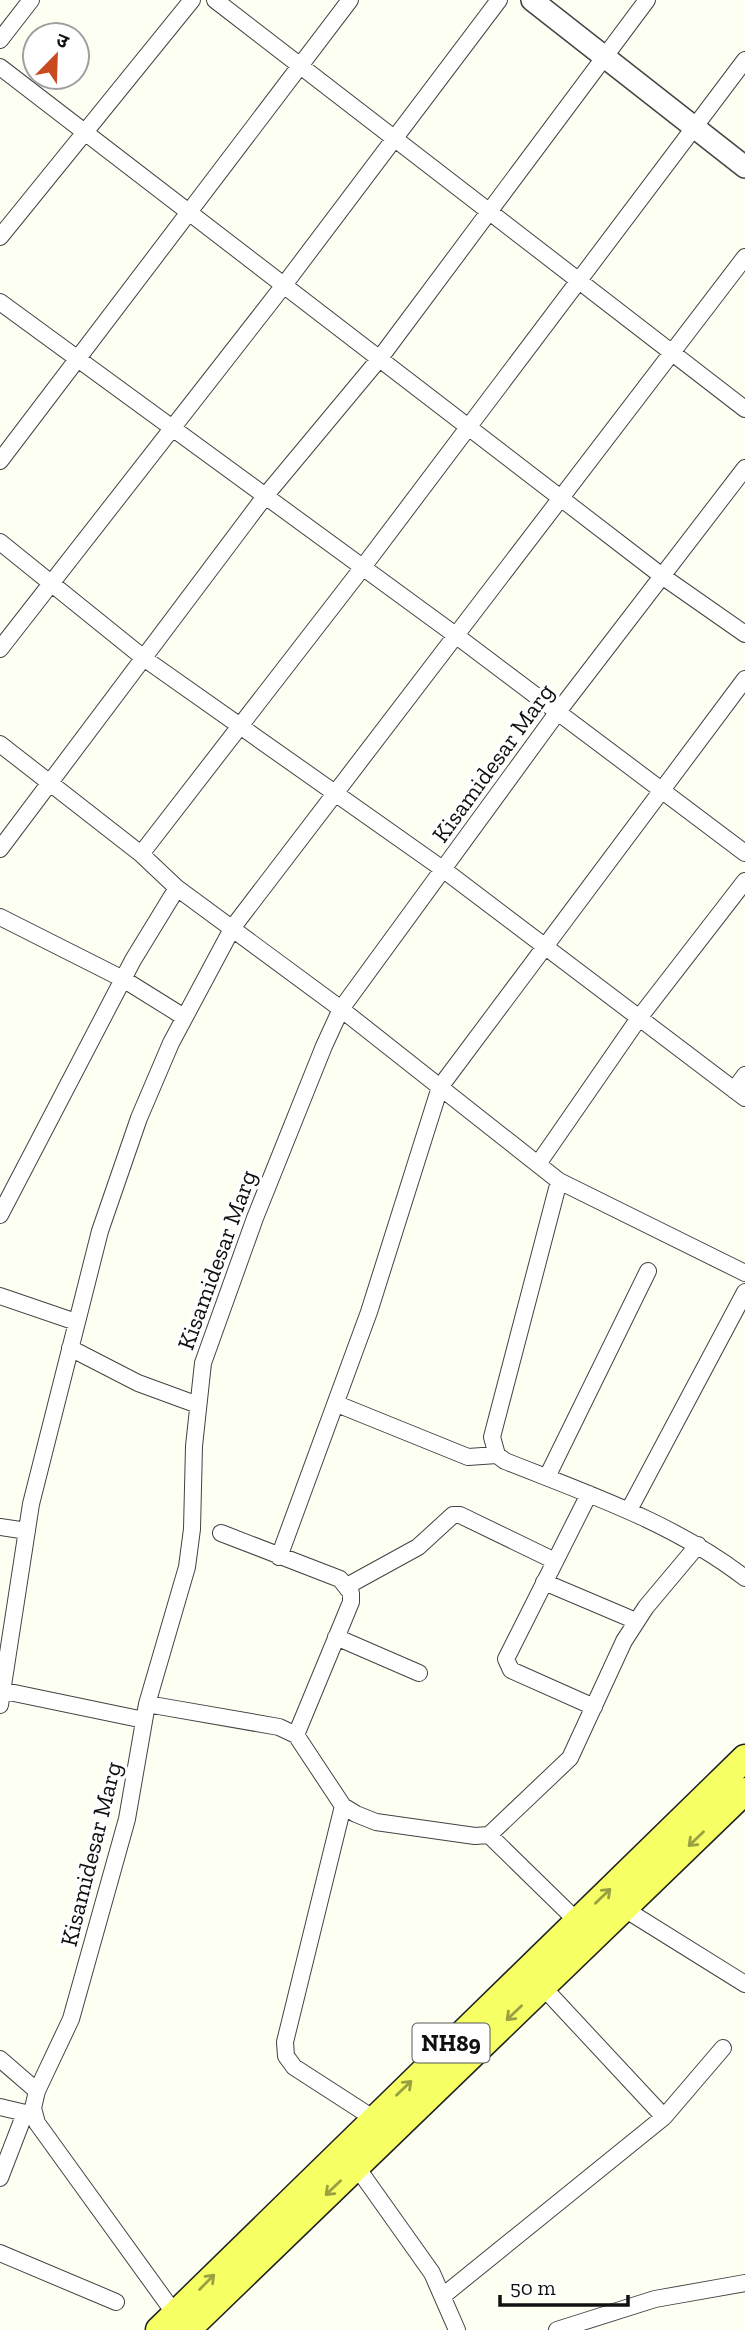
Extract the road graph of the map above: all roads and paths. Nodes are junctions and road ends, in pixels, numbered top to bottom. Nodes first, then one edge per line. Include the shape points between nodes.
1 (31, 0) edge
2 (192, 0) edge
3 (215, 0) edge
4 (349, 0) edge
5 (499, 0) edge
6 (532, 0) edge
7 (647, 0) edge
8 (0, 40) edge
9 (604, 58) junction
10 (745, 60) edge
11 (300, 63) junction
12 (0, 67) edge
13 (693, 127) junction
14 (85, 134) junction
15 (395, 138) junction
16 (745, 167) edge
17 (488, 210) junction
18 (187, 211) junction
19 (0, 237) edge
20 (745, 257) edge
21 (580, 282) junction
22 (284, 285) junction
23 (0, 302) edge
24 (671, 351) junction
25 (380, 358) junction
26 (78, 359) junction
27 (745, 409) edge
28 (468, 425) junction
29 (172, 428) junction
30 (0, 461) edge
31 (745, 468) edge
32 (266, 495) junction
33 (561, 496) junction
34 (0, 542) edge
35 (363, 567) junction
36 (663, 576) junction
37 (51, 582) junction
38 (454, 634) junction
39 (745, 634) edge
40 (0, 649) edge
41 (145, 659) junction
42 (745, 679) edge
43 (557, 713) junction
44 (237, 726) junction
45 (0, 744) edge
46 (47, 783) junction
47 (661, 792) junction
48 (336, 793) junction
49 (0, 849) edge
50 (745, 853) edge
51 (141, 854) junction
52 (444, 870) junction
53 (745, 881) edge
54 (177, 888) junction
55 (0, 918) edge
56 (233, 927) junction
57 (543, 946) junction
58 (123, 979) junction
59 (341, 1009) junction
60 (184, 1017) junction
61 (639, 1018) junction
62 (745, 1075) edge
63 (440, 1087) junction
64 (739, 1094) edge
65 (538, 1164) junction
66 (559, 1181) junction
67 (0, 1215) edge
68 (648, 1271) dead end
69 (745, 1273) edge
70 (745, 1292) edge
71 (0, 1296) edge
72 (76, 1322) junction
73 (70, 1348) junction
74 (337, 1404) junction
75 (198, 1405) junction
76 (497, 1455) junction
77 (547, 1477) junction
78 (589, 1494) junction
79 (629, 1510) junction
80 (0, 1527) edge
81 (27, 1531) junction
82 (221, 1532) dead end
83 (698, 1545) junction
84 (279, 1557) junction
85 (555, 1561) junction
86 (745, 1578) edge
87 (544, 1582) junction
88 (347, 1586) junction
89 (636, 1621) junction
90 (336, 1637) junction
91 (419, 1673) dead end
92 (1, 1695) edge
93 (594, 1707) junction
94 (146, 1712) junction
95 (296, 1735) junction
96 (745, 1758) edge
97 (745, 1791) edge
98 (343, 1806) junction
99 (489, 1835) junction
100 (624, 1908) junction
101 (577, 1921) junction
102 (745, 1984) edge
103 (542, 1986) junction
104 (723, 2048) dead end
105 (0, 2059) edge
106 (37, 2091) junction
107 (0, 2107) edge
108 (29, 2114) junction
109 (664, 2117) junction
110 (373, 2118) junction
111 (356, 2166) junction
112 (0, 2178) edge
113 (0, 2253) edge
114 (745, 2283) edge
115 (444, 2295) junction
116 (116, 2302) dead end
117 (184, 2325) edge
118 (457, 2330) edge
119 (557, 2330) edge

1 - 8 street
2 - 14 street
3 - 11 street
4 - 11 street
5 - 15 street
6 - 9 street
7 - 9 street
9 - 13 street
9 - 17 street
10 - 13 street
11 - 15 street
11 - 18 street
12 - 14 street
13 - 16 street
13 - 21 street
14 - 18 street
14 - 19 street
15 - 17 street
15 - 22 street
17 - 21 street
17 - 25 street
18 - 22 street
18 - 26 street
20 - 24 street
21 - 24 street
21 - 28 street
22 - 25 street
22 - 29 street
23 - 26 street
24 - 27 street
24 - 33 street
25 - 28 street
25 - 32 street
26 - 29 street
26 - 30 street
28 - 33 street
28 - 35 street
29 - 32 street
29 - 37 street
31 - 36 street, Kisamidesar Marg
32 - 35 street
32 - 41 street
33 - 36 street
33 - 38 street
34 - 37 street
35 - 38 street
35 - 44 street
36 - 39 street
36 - 43 street, Kisamidesar Marg
37 - 40 street
37 - 41 street
38 - 43 street
38 - 48 street
41 - 44 street
41 - 46 street
42 - 47 street
43 - 47 street
43 - 52 street, Kisamidesar Marg
44 - 48 street
44 - 51 street
45 - 46 street
46 - 49 street
46 - 51 street
47 - 50 street
47 - 57 street
48 - 52 street
48 - 56 street
51 - 54 street
52 - 57 street
52 - 59 street, Kisamidesar Marg
53 - 61 street
54 - 56 street
54 - 58 street
55 - 58 street
56 - 59 street
56 - 60 street
57 - 61 street
57 - 63 street
58 - 60 street
58 - 67 street
59 - 63 street
59 - 75 street, Kisamidesar Marg via 211,1333
60 - 72 street via 139,1118 100,1231
61 - 64 street
61 - 65 street
62 - 64 street
63 - 65 street
63 - 74 street
65 - 66 street
66 - 69 street
66 - 76 street via 492,1437
68 - 77 street
70 - 79 street
71 - 72 street
72 - 73 street
73 - 75 street via 138,1383
73 - 81 street
74 - 76 street via 468,1457
74 - 84 street
75 - 94 street, Kisamidesar Marg via 187,1567
76 - 77 street
77 - 78 street
78 - 79 street
78 - 85 street
79 - 83 street
80 - 81 street
81 - 92 street
82 - 84 street
83 - 86 street
83 - 89 street
84 - 88 street via 340,1579
85 - 87 street
85 - 88 street via 453,1515 418,1547
87 - 89 street
87 - 93 street via 508,1652 507,1666
88 - 90 street via 351,1602
89 - 93 street
90 - 91 street
90 - 95 street
92 - 94 street
93 - 99 street via 570,1758
94 - 95 street via 278,1727
94 - 106 street, Kisamidesar Marg via 135,1790 71,2019
95 - 98 street
101 -> 96 main road, NH89
97 -> 100 main road, NH89
98 - 99 street via 376,1822
98 - 110 street via 285,2042 286,2056 294,2067
99 - 101 street
100 - 102 street
100 - 103 main road, NH89
110 -> 101 main road, NH89
103 - 109 street
103 -> 111 main road, NH89
104 - 109 street
105 - 106 street
106 - 108 street, Kisamidesar Marg
107 - 108 street
108 - 112 street, Kisamidesar Marg
108 - 117 street
109 - 115 street
117 -> 110 main road, NH89
111 - 115 street
111 -> 117 main road, NH89
113 - 116 street
114 - 119 street via 655,2299
115 - 118 street

